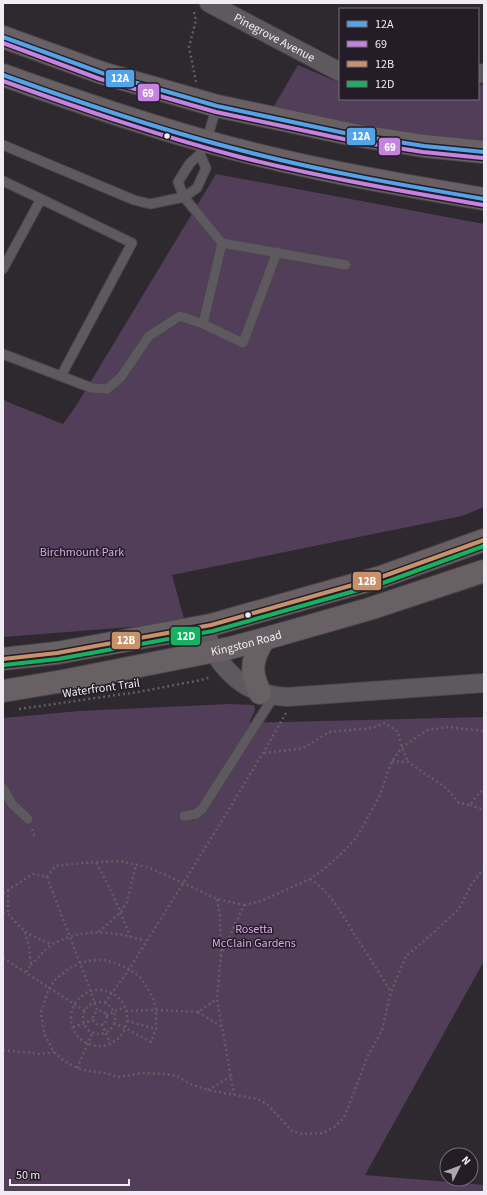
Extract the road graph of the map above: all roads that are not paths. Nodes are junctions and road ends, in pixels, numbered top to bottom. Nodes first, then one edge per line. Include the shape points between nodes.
1 (201, 6) edge
2 (3, 37) edge
3 (339, 72) edge
4 (3, 75) edge
5 (217, 106) junction
6 (3, 144) edge
7 (203, 148) junction
8 (484, 152) edge
9 (3, 181) edge
10 (184, 198) junction
11 (41, 199) junction
12 (484, 199) edge
13 (222, 243) junction
14 (276, 252) junction
15 (346, 265) dead end
16 (3, 269) edge
17 (203, 324) junction
18 (3, 354) edge
19 (61, 376) junction
20 (484, 540) edge
21 (484, 571) edge
22 (203, 626) junction
23 (264, 639) junction
24 (214, 651) junction
25 (3, 659) edge
26 (484, 683) edge
27 (3, 691) edge
28 (267, 695) junction
29 (3, 788) edge
30 (184, 816) dead end
31 (28, 819) dead end

1 - 3 street, Pinegrove Avenue
2 - 5 main road via 102,73
4 - 7 main road via 141,122
5 - 7 lane
5 - 8 main road via 354,136
6 - 10 lane via 144,203
7 - 10 lane via 206,168 197,188
7 - 10 lane via 178,182
7 - 12 main road
9 - 11 lane
10 - 13 lane
11 - 16 lane
11 - 19 lane via 132,243
13 - 14 lane
13 - 17 lane
14 - 15 lane
14 - 17 lane via 243,343
17 - 19 lane via 180,316 149,336 121,377 107,389 92,388
18 - 19 lane
20 - 22 main road via 382,577
21 - 23 main road, Kingston Road via 368,609
22 - 24 street
22 - 25 main road via 57,653
23 - 24 main road, Kingston Road
23 - 28 main road via 254,658 254,675
24 - 27 main road, Kingston Road
24 - 28 street via 227,671 238,681
26 - 28 street via 287,697
28 - 30 lane via 202,808 196,814
29 - 31 lane via 12,804

